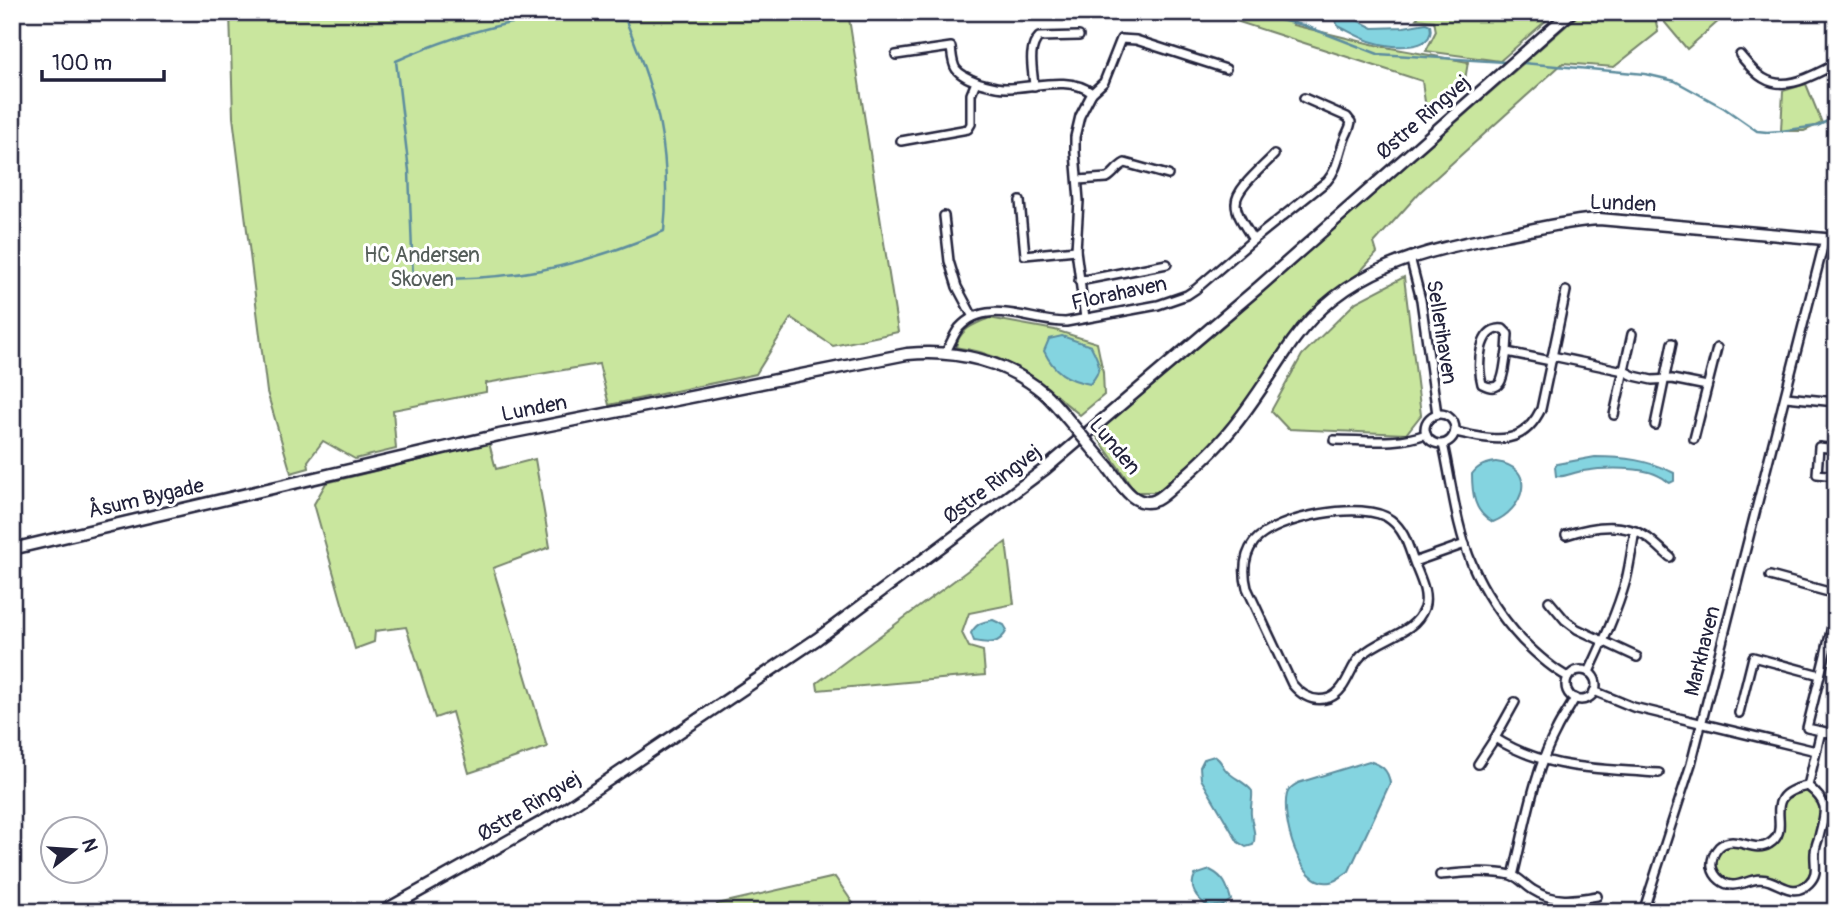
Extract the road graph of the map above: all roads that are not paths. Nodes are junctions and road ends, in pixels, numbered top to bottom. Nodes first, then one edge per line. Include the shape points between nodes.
1 (1571, 12) edge
2 (1079, 36) dead end
3 (895, 55) dead end
4 (1740, 55) dead end
5 (1836, 64) edge
6 (1226, 69) dead end
7 (976, 82) junction
8 (1034, 86) junction
9 (1092, 93) junction
10 (1304, 98) dead end
11 (901, 141) dead end
12 (1274, 156) dead end
13 (1168, 175) dead end
14 (1078, 180) junction
15 (1020, 201) dead end
16 (944, 216) dead end
17 (1830, 239) edge
18 (1253, 240) junction
19 (1076, 250) junction
20 (1409, 257) junction
21 (1167, 264) dead end
22 (1079, 281) junction
23 (1566, 292) dead end
24 (973, 317) junction
25 (1085, 318) junction
26 (1632, 334) dead end
27 (1672, 343) dead end
28 (1717, 348) dead end
29 (946, 352) junction
30 (1507, 352) junction
31 (1552, 358) junction
32 (1624, 371) junction
33 (1663, 380) junction
34 (1707, 386) junction
35 (1786, 397) junction
36 (1836, 402) edge
37 (1437, 414) junction
38 (1614, 415) dead end
39 (1655, 425) dead end
40 (1455, 432) junction
41 (1426, 434) junction
42 (1694, 439) dead end
43 (1334, 440) dead end
44 (1443, 444) junction
45 (1836, 449) edge
46 (1836, 476) edge
47 (288, 483) joint
48 (1635, 531) junction
49 (1566, 535) dead end
50 (1465, 544) junction
51 (12, 549) edge
52 (1670, 557) dead end
53 (1414, 562) junction
54 (1770, 576) dead end
55 (1836, 594) edge
56 (1549, 601) dead end
57 (1836, 611) edge
58 (1604, 642) junction
59 (1637, 657) dead end
60 (1589, 672) junction
61 (1820, 675) junction
62 (1568, 677) junction
63 (1594, 691) junction
64 (1575, 698) junction
65 (1515, 702) dead end
66 (1739, 713) dead end
67 (1702, 723) junction
68 (1821, 732) junction
69 (1836, 734) edge
70 (1495, 738) junction
71 (1816, 751) junction
72 (1543, 761) junction
73 (1478, 764) dead end
74 (1659, 773) dead end
75 (1808, 786) junction
76 (1440, 875) dead end
77 (1513, 876) junction
78 (1597, 896) dead end
79 (382, 912) edge
80 (1643, 912) edge

1 - 79 street, Østre Ringvej via 1045,469 817,639 567,808
2 - 8 street via 1039,37 1031,50
3 - 7 street via 951,47 956,68
4 - 5 street via 1763,78 1781,84
6 - 9 street via 1121,39 1104,82
7 - 8 street via 1008,88
7 - 11 street via 968,129
8 - 9 street via 1072,84
9 - 14 street via 1075,137
10 - 18 street, Florahaven via 1347,117 1350,127 1331,177
12 - 18 street via 1248,182 1235,206
13 - 14 street via 1125,163 1107,178
14 - 19 street
15 - 19 street via 1025,255
16 - 24 street via 949,261
17 - 20 street, Lunden via 1599,219
17 - 35 street, Markhaven
18 - 25 street, Florahaven via 1187,295
19 - 22 street
20 - 29 street, Lunden, bridge via 1375,272 1321,309 1229,433 1193,469 1148,503 1132,497 1045,394 1008,370
20 - 37 street, Sellerihaven via 1421,300
21 - 22 street
22 - 25 street
23 - 31 street
24 - 25 street, Florahaven via 1005,312 1052,322
24 - 29 street via 959,328
26 - 32 street
27 - 33 street
28 - 34 street
29 - 47 street, Lunden via 907,354 722,390
30 - 30 street, Sellerihaven via 1506,331 1489,331 1481,356 1482,384 1491,388 1502,381
30 - 31 street
31 - 32 street
31 - 40 street via 1541,409 1525,430 1495,440
32 - 33 street
32 - 38 street
33 - 34 street
33 - 39 street
34 - 42 street
35 - 36 street
35 - 67 street, Markhaven
37 - 40 street via 1450,416
37 - 41 street via 1427,421
40 - 44 street
41 - 43 street via 1399,441
41 - 44 street
44 - 50 street
45 - 46 street via 1819,447 1817,474
47 - 51 street, Åsum Bygade
48 - 49 street via 1602,527
48 - 52 street
48 - 58 street via 1626,578
50 - 53 street
50 - 62 street via 1472,565 1508,625
53 - 53 street via 1403,532 1373,511 1341,510 1314,516 1275,527 1255,540 1246,558 1247,588 1292,684 1302,695 1315,699 1339,692 1360,657 1416,622 1425,592
54 - 55 street
56 - 58 street via 1577,629
57 - 61 street
58 - 59 street
58 - 60 street
60 - 62 street via 1578,670
60 - 63 street via 1595,681
61 - 66 street via 1753,657
61 - 68 street via 1807,728
62 - 64 street via 1567,691
63 - 64 street via 1588,698
63 - 67 street via 1633,707
64 - 72 street
65 - 70 street
67 - 71 street
67 - 80 street, Markhaven
68 - 69 street
68 - 71 street
70 - 72 street
70 - 73 street
71 - 75 street
72 - 74 street
72 - 77 street
75 - 75 street via 1820,796 1825,814 1815,853 1816,870 1808,884 1790,890 1760,878 1736,886 1717,877 1711,862 1719,848 1728,842 1767,846 1778,835 1780,800
76 - 77 street
77 - 78 street via 1556,899

